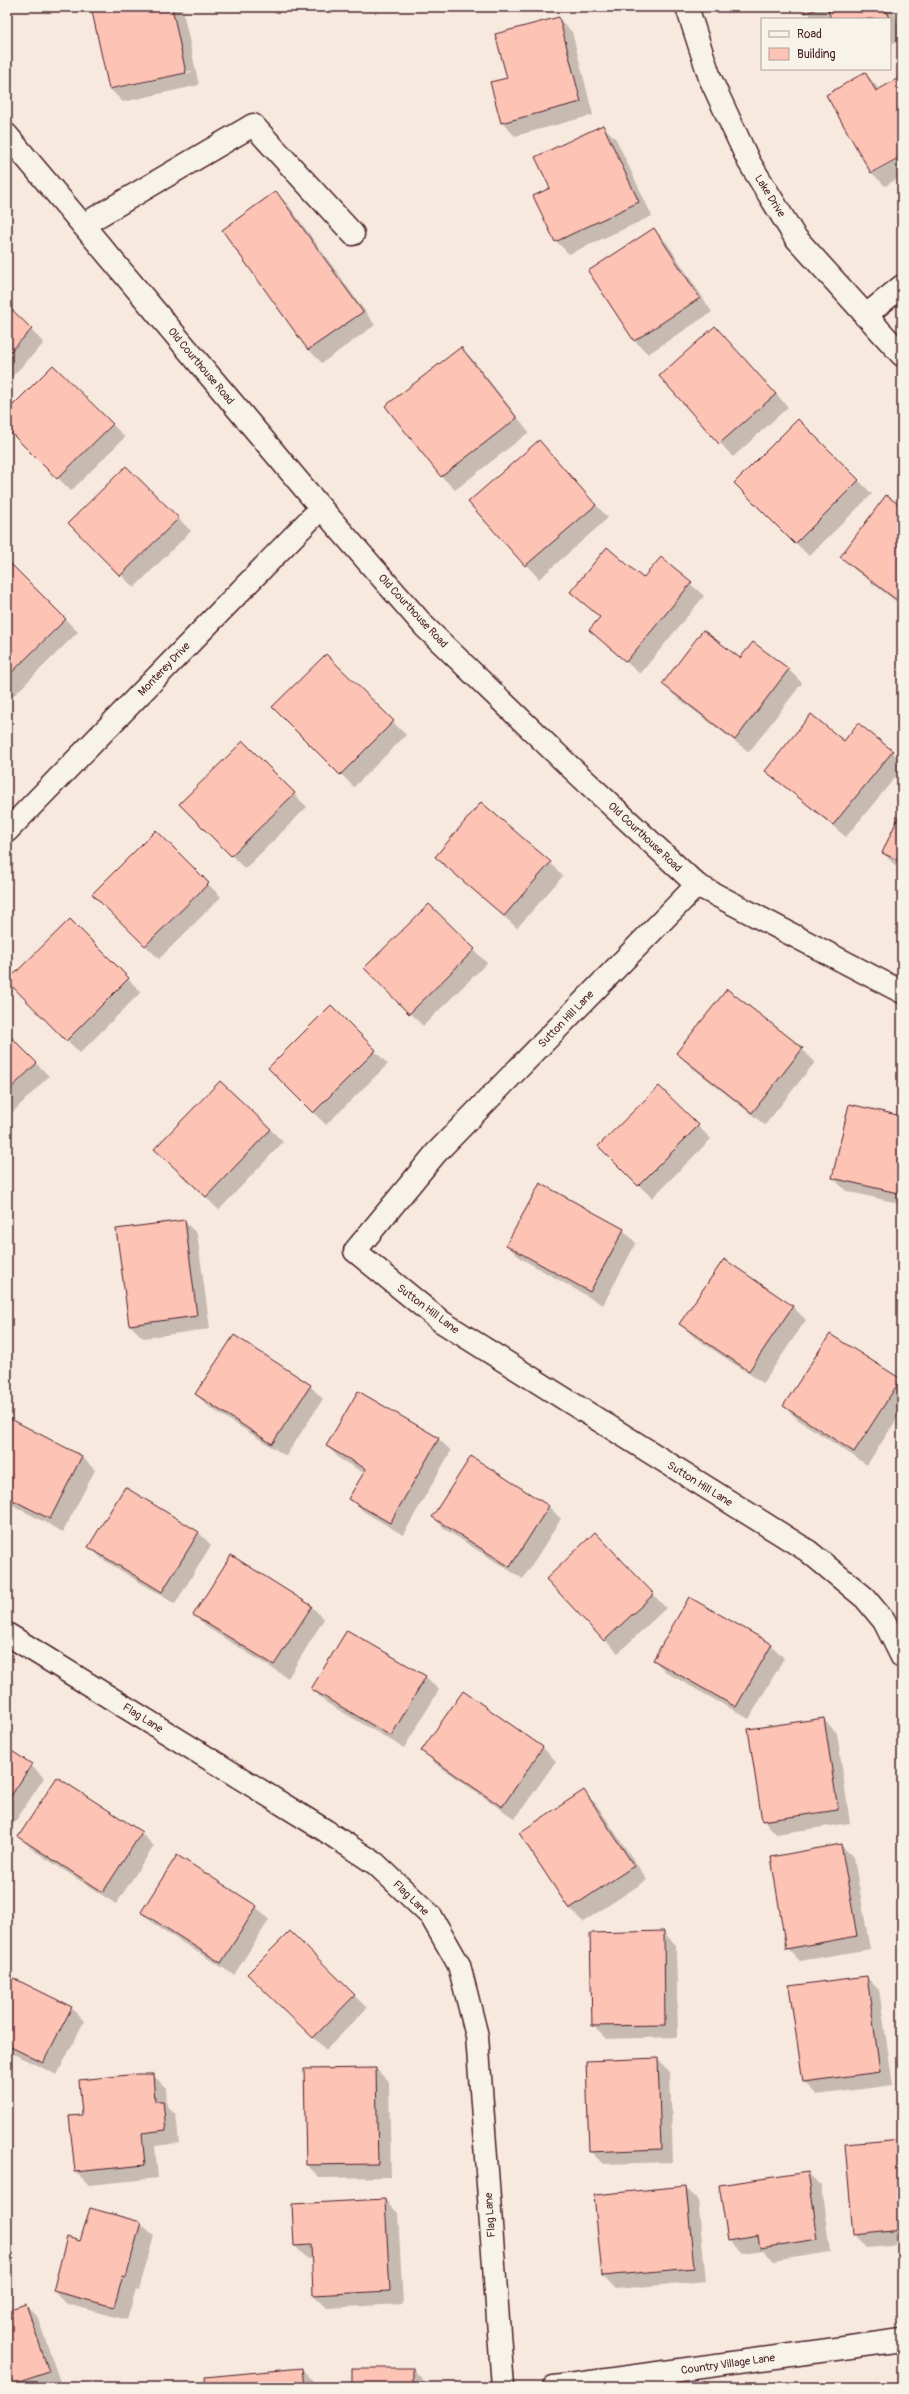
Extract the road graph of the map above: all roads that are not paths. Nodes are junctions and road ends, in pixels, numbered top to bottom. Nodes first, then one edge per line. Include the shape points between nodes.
1 (687, 7) edge
2 (7, 135) edge
3 (83, 225) junction
4 (353, 234) dead end
5 (902, 286) edge
6 (865, 316) junction
7 (902, 355) edge
8 (321, 508) junction
9 (7, 831) edge
10 (697, 885) junction
11 (902, 992) edge
12 (7, 1634) edge
13 (902, 1657) edge
14 (902, 2340) edge
15 (503, 2387) edge
16 (554, 2387) edge

1 - 6 street, Lake Drive via 710,78 749,162 795,237
2 - 3 street, Old Courthouse Road
3 - 4 street via 253,125
3 - 8 street, Old Courthouse Road
5 - 6 street
6 - 7 street, Lake Drive
8 - 9 street, Monterey Drive
8 - 10 street, Old Courthouse Road via 425,627
10 - 11 street, Old Courthouse Road
10 - 13 street, Sutton Hill Lane via 436,1153 355,1251 442,1322 808,1551 865,1598 884,1621
12 - 15 street, Flag Lane via 376,1864 431,1916 459,1965 477,2036
14 - 16 street, Country Village Lane

